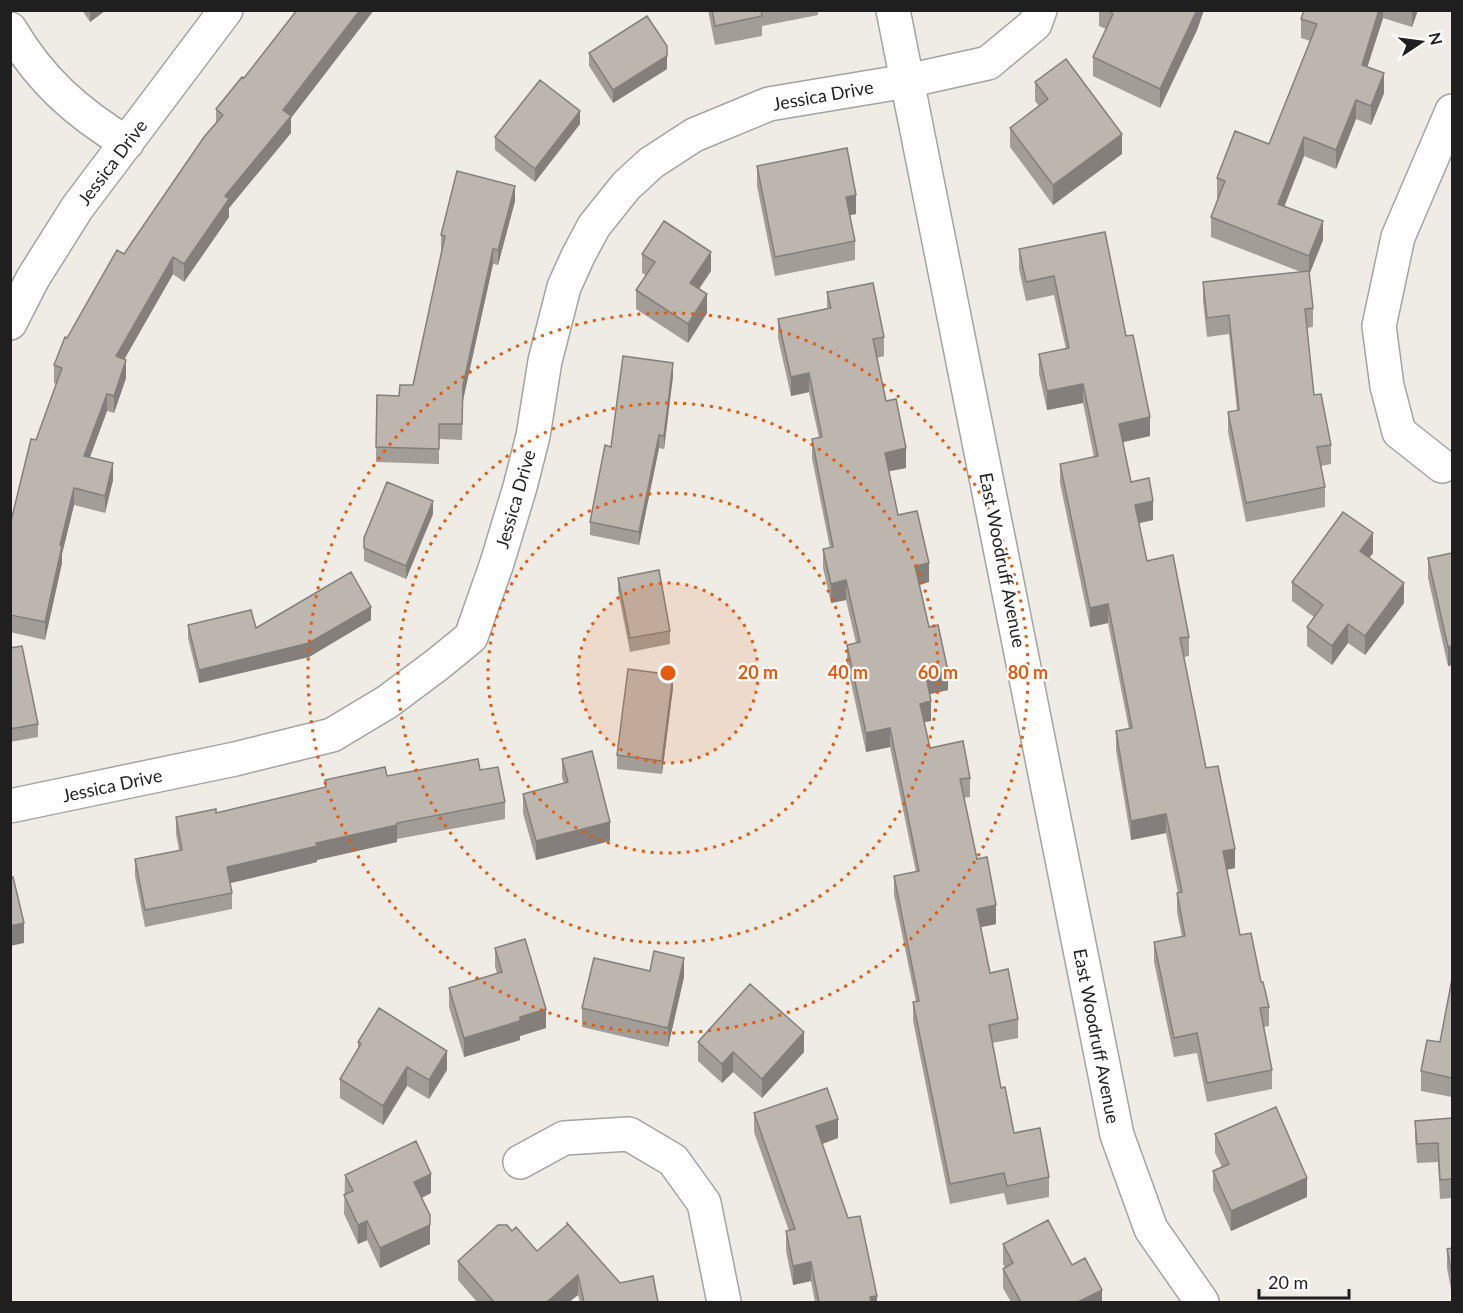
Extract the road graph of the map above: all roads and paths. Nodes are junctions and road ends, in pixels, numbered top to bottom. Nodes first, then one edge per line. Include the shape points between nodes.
1 (226, 10) edge
2 (893, 10) edge
3 (1040, 10) edge
4 (10, 29) edge
5 (907, 81) junction
6 (1452, 111) edge
7 (127, 143) junction
8 (10, 323) edge
9 (1442, 466) dead end
10 (10, 806) edge
11 (520, 1162) dead end
12 (724, 1302) edge
13 (1202, 1302) edge

1 - 7 street, Jessica Drive
2 - 5 street, East Woodruff Avenue
3 - 5 street, Jessica Drive via 1035,24 988,63
4 - 7 street via 42,76 66,100
5 - 10 street, Jessica Drive via 769,104 694,135 651,163 626,186 594,226 564,287 523,477 471,637 438,664 387,702 332,735
5 - 13 street, East Woodruff Avenue via 1117,1135 1151,1229
6 - 9 street via 1398,237 1379,326 1399,432
7 - 8 street, Jessica Drive via 76,208
11 - 12 street via 564,1138 629,1134 673,1160 704,1203

